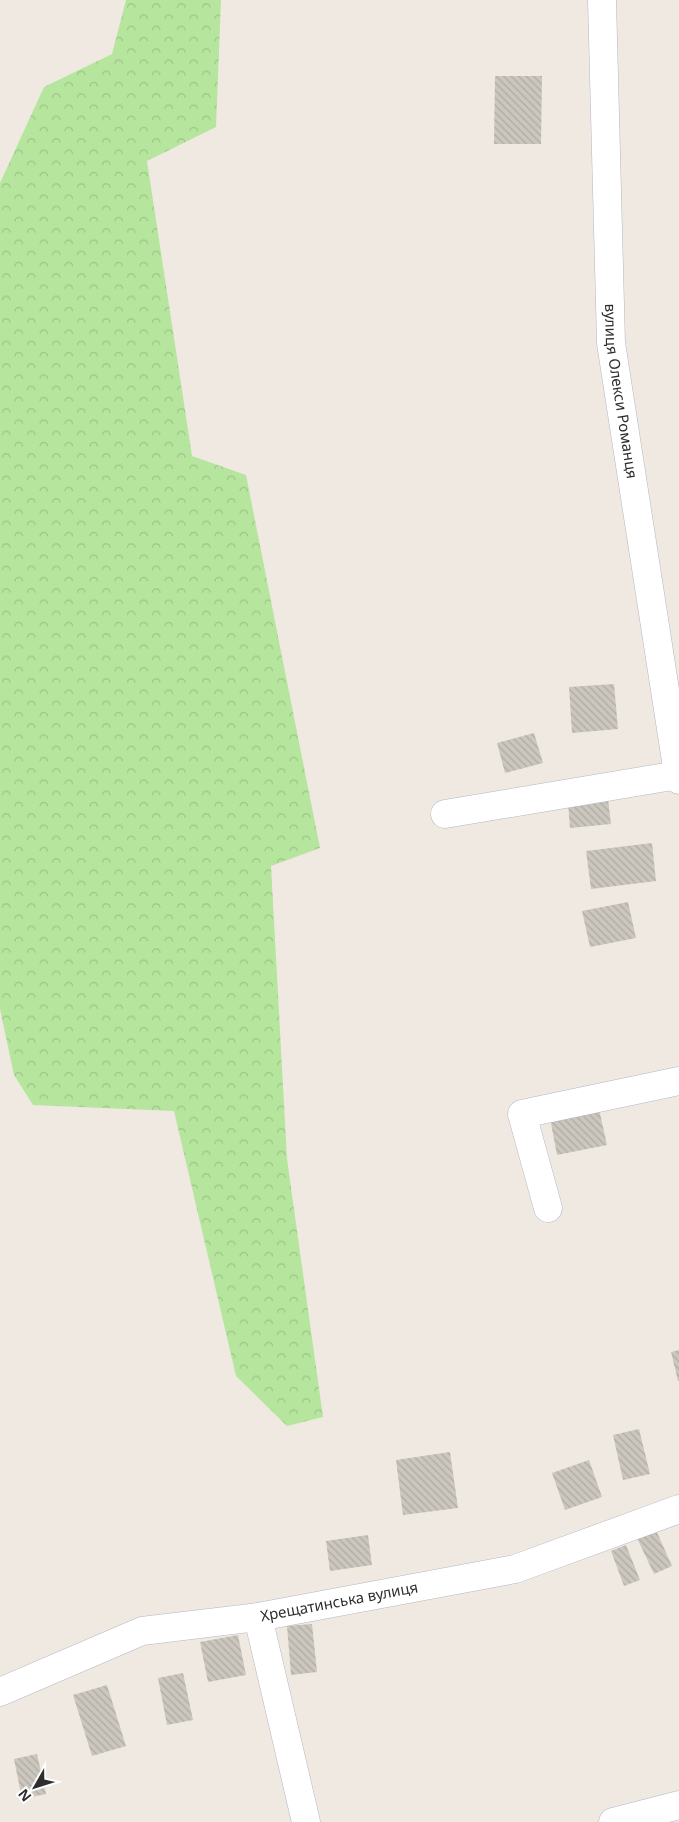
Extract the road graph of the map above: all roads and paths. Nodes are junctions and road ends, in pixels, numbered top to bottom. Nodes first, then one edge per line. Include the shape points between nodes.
1 (602, 0) edge
2 (679, 777) edge
3 (445, 814) dead end
4 (679, 1081) edge
5 (548, 1208) dead end
6 (679, 1509) edge
7 (258, 1617) junction
8 (0, 1692) edge
9 (679, 1806) edge
10 (306, 1822) edge
11 (613, 1822) edge

1 - 2 street, вулиця Олекси Романця via 611,343
2 - 3 street
4 - 5 street via 522,1114
6 - 7 street, Хрещатинська вулиця via 515,1569
7 - 8 street, Хрещатинська вулиця via 142,1632
7 - 10 street
9 - 11 street

